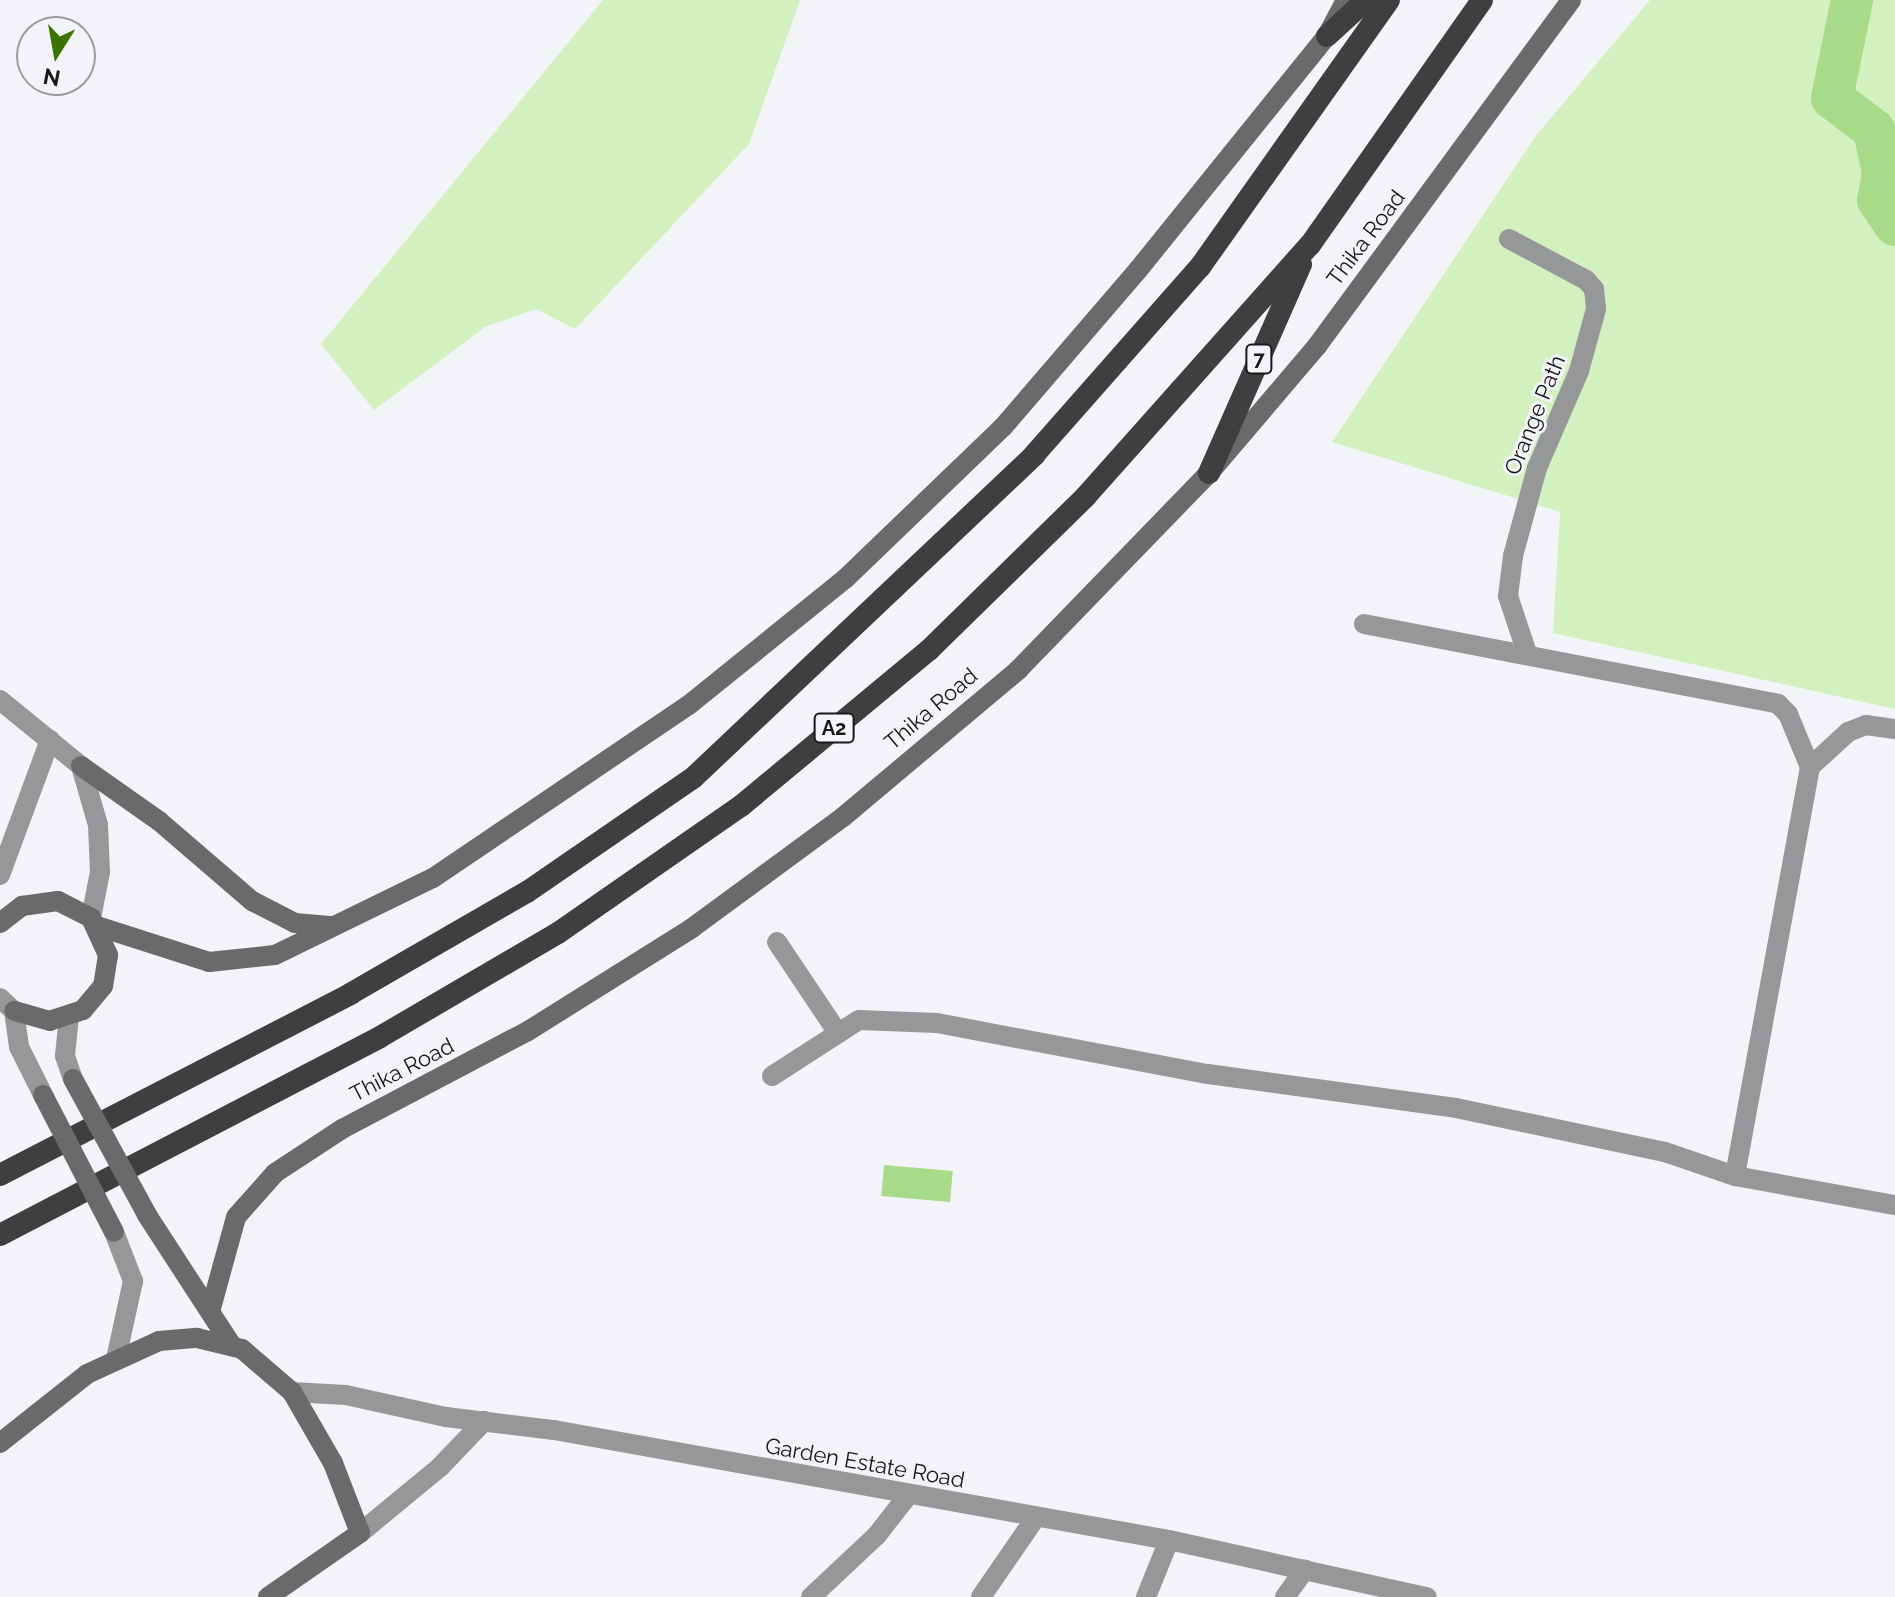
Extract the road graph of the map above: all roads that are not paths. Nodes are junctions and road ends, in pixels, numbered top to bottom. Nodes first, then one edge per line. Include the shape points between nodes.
1 (1346, 0) edge
2 (1366, 0) edge
3 (1389, 0) edge
4 (1482, 0) edge
5 (1571, 0) edge
6 (1327, 36) junction
7 (1509, 239) dead end
8 (1310, 245) junction
9 (1209, 473) junction
10 (1364, 624) dead end
11 (1527, 653) junction
12 (0, 700) edge
13 (1895, 729) edge
14 (50, 740) junction
15 (81, 766) junction
16 (1810, 767) junction
17 (0, 875) edge
18 (94, 922) junction
19 (0, 923) edge
20 (345, 925) junction
21 (777, 942) dead end
22 (7, 1005) edge
23 (69, 1017) junction
24 (838, 1033) junction
25 (772, 1076) dead end
26 (73, 1079) joint
27 (43, 1095) joint
28 (0, 1175) edge
29 (1735, 1176) junction
30 (1895, 1205) edge
31 (114, 1232) joint
32 (0, 1235) edge
33 (211, 1308) junction
34 (230, 1343) junction
35 (116, 1359) junction
36 (292, 1392) junction
37 (484, 1421) junction
38 (0, 1443) edge
39 (909, 1494) junction
40 (1036, 1517) junction
41 (360, 1533) junction
42 (1169, 1540) junction
43 (1305, 1569) junction
44 (268, 1597) edge
45 (811, 1597) edge
46 (981, 1597) edge
47 (1146, 1597) edge
48 (1285, 1597) edge
49 (1427, 1597) edge

1 - 6 main road
2 - 6 highway
3 - 28 highway, A2 via 1200,267 1044,444 693,778 527,892 350,994
4 - 8 highway, Thika Road / A2
5 - 9 main road, Thika Road via 1317,346
6 - 20 main road via 1039,388 845,579 608,764 433,878
7 - 11 street, Orange Path via 1586,280 1594,289 1596,309 1575,382 1537,468 1513,556 1508,592
8 - 9 highway, 7
8 - 32 highway, Thika Road / A2 via 1086,496 929,650 741,806 558,933 461,991
9 - 33 main road, Thika Road via 1018,670 843,817 692,928 598,988 420,1092 342,1129 275,1173 236,1217
10 - 11 street
11 - 16 street via 1778,704
12 - 14 street
13 - 16 street via 1866,725 1848,732
14 - 15 street
14 - 17 street
15 - 18 street via 98,825
15 - 20 main road via 159,821 260,906 308,927
16 - 29 street
18 - 19 main road via 58,901 40,901 22,906
18 - 20 main road via 185,956 221,963 275,955
18 - 23 main road via 108,955 103,986 83,1010
21 - 24 street
22 - 23 main road via 50,1021
22 - 27 street via 19,1047
23 - 26 street via 65,1056
24 - 25 street
24 - 29 street via 859,1020 1002,1032 1221,1077 1456,1108 1665,1152
26 - 33 main road, bridge via 147,1215
27 - 31 main road, bridge
29 - 30 street
31 - 35 street via 133,1281
33 - 34 main road
34 - 35 main road via 197,1338 159,1341
34 - 36 main road
35 - 38 main road via 43,1405
36 - 37 street, Garden Estate Road via 346,1395
36 - 41 main road via 333,1463
37 - 39 street, Garden Estate Road
37 - 41 street via 440,1467
39 - 40 street, Garden Estate Road
39 - 45 street via 877,1535
40 - 42 street, Garden Estate Road
40 - 46 street
41 - 44 main road
42 - 43 street, Garden Estate Road
42 - 47 street
43 - 48 street
43 - 49 street, Garden Estate Road

